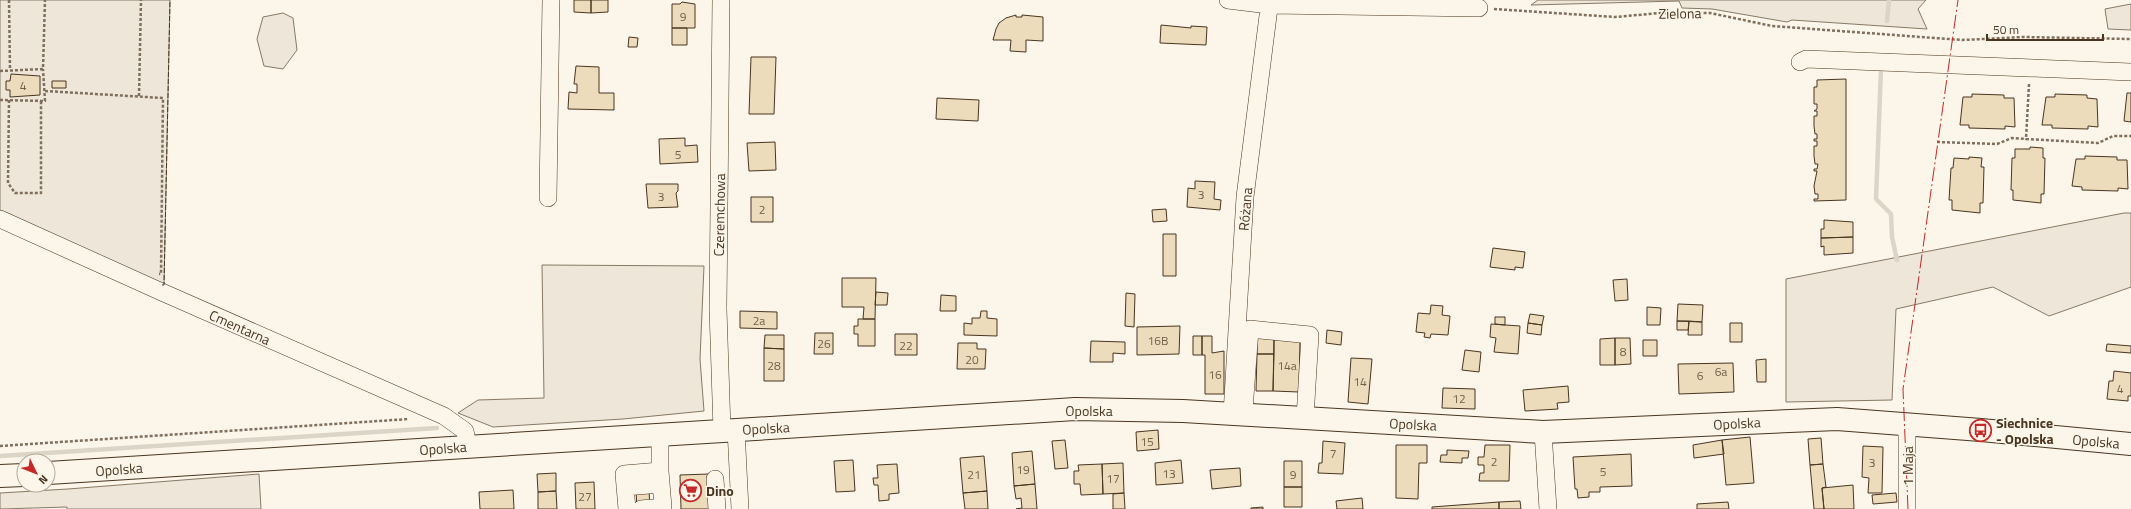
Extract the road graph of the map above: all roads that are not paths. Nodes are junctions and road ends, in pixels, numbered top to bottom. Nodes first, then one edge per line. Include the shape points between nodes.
1 (551, 0) edge
2 (721, 0) edge
3 (1228, 0) edge
4 (1269, 2) edge
5 (1479, 8) road end
6 (1800, 62) dead end
7 (2131, 72) edge
8 (548, 198) dead end
9 (0, 219) edge
10 (1238, 414) junction
11 (1305, 418) junction
12 (1907, 423) junction
13 (729, 430) junction
14 (1543, 432) junction
15 (660, 435) junction
16 (2131, 444) edge
17 (468, 446) junction
18 (56, 472) edge
19 (16, 475) edge
20 (0, 476) edge
21 (715, 479) dead end
22 (661, 483) junction
23 (626, 498) edge
24 (641, 509) edge
25 (717, 509) edge
26 (740, 509) edge
27 (1548, 509) edge
28 (1907, 509) edge

1 - 8 street
2 - 13 street, Czeremchowa via 718,309
3 - 4 street
4 - 5 street
4 - 10 street, Różana via 1245,197
6 - 7 street via 1806,59
9 - 17 street, Cmentarna via 444,416 465,431
10 - 11 main road, Opolska
10 - 11 street via 1250,329 1310,335
10 - 13 main road, Opolska via 1075,409
11 - 14 main road, Opolska
12 - 14 main road, Opolska via 1803,419
12 - 16 main road, Opolska
12 - 28 street, 1 Maja
13 - 15 main road, Opolska
13 - 26 street, Czeremchowa
14 - 27 street
15 - 17 main road, Opolska
15 - 22 street
17 - 18 main road, Opolska
19 - 20 main road
21 - 25 street
22 - 23 street
22 - 23 street via 624,474
22 - 24 street via 663,507

